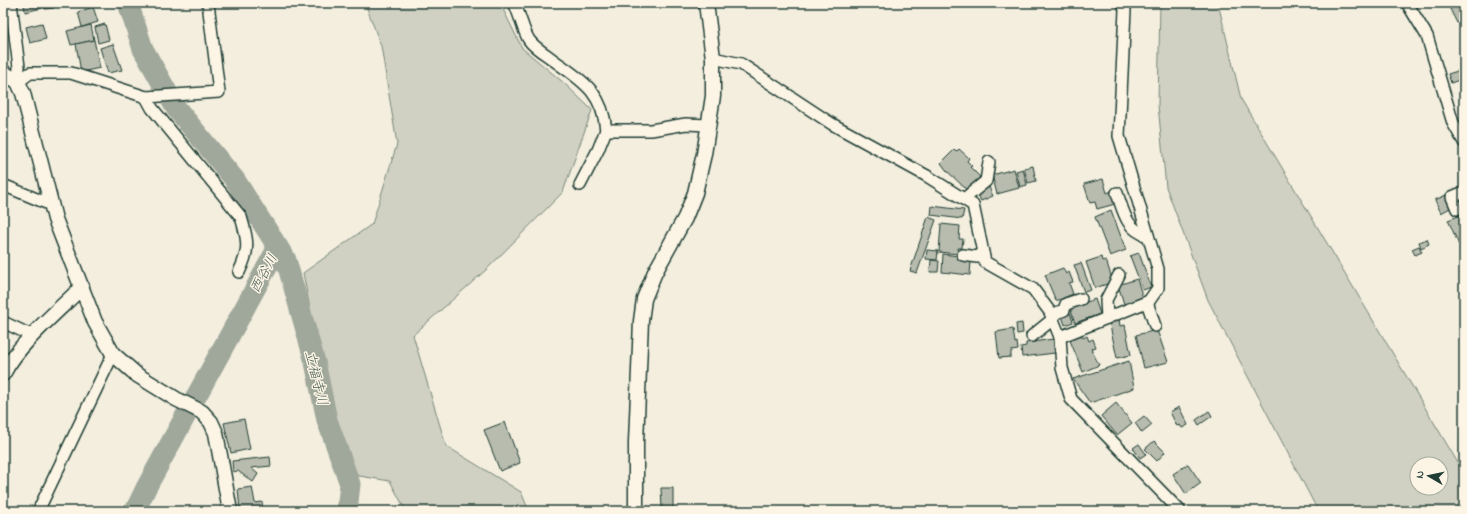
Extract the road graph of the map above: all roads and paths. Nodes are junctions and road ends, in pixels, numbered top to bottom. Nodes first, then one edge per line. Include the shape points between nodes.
1 (11, 3) edge
2 (208, 3) edge
3 (514, 3) edge
4 (706, 3) edge
5 (1123, 3) edge
6 (1407, 3) edge
7 (713, 58) junction
8 (3, 72) edge
9 (18, 82) junction
10 (146, 97) junction
11 (708, 125) junction
12 (606, 130) junction
13 (1464, 142) edge
14 (989, 162) dead end
15 (3, 185) edge
16 (580, 185) dead end
17 (1464, 192) edge
18 (1117, 193) dead end
19 (964, 199) junction
20 (51, 205) junction
21 (1457, 209) dead end
22 (1148, 236) junction
23 (963, 254) dead end
24 (983, 254) junction
25 (239, 272) dead end
26 (1119, 276) dead end
27 (82, 287) junction
28 (1080, 299) dead end
29 (1147, 302) junction
30 (1052, 317) junction
31 (1107, 318) junction
32 (3, 322) edge
33 (1155, 326) dead end
34 (33, 336) junction
35 (1032, 336) dead end
36 (1060, 337) junction
37 (113, 354) junction
38 (3, 374) edge
39 (38, 511) edge
40 (230, 511) edge
41 (636, 511) edge
42 (1180, 511) edge

1 - 9 street via 19,67
2 - 10 street via 219,92
3 - 12 street via 529,40 582,79 592,92 604,114
4 - 7 street
5 - 22 street via 1126,10 1119,136
6 - 13 street via 1427,36 1453,123
7 - 11 street via 713,96
7 - 19 street via 741,64 832,124
8 - 9 street
9 - 10 street via 30,73 71,73
9 - 20 street
10 - 25 street via 152,108 240,217 246,234 247,256
11 - 12 street via 686,124 651,130
11 - 41 street via 695,193 644,299 636,442
12 - 16 street
14 - 19 street via 986,181
15 - 20 street
17 - 21 street via 1452,197
18 - 22 street via 1126,220 1137,232
19 - 24 street via 973,205
20 - 27 street
22 - 29 street via 1158,268 1158,288
23 - 24 street via 977,257
24 - 30 street via 986,262 1034,289
26 - 31 street via 1106,300
27 - 34 street
27 - 37 street via 95,322
28 - 30 street via 1066,304 1064,310
29 - 31 street
29 - 33 street
30 - 35 street
30 - 36 street
31 - 36 street
32 - 34 street
34 - 38 street
36 - 42 street via 1062,368 1071,399
37 - 39 street
37 - 40 street via 137,375 202,412 211,422 216,433

